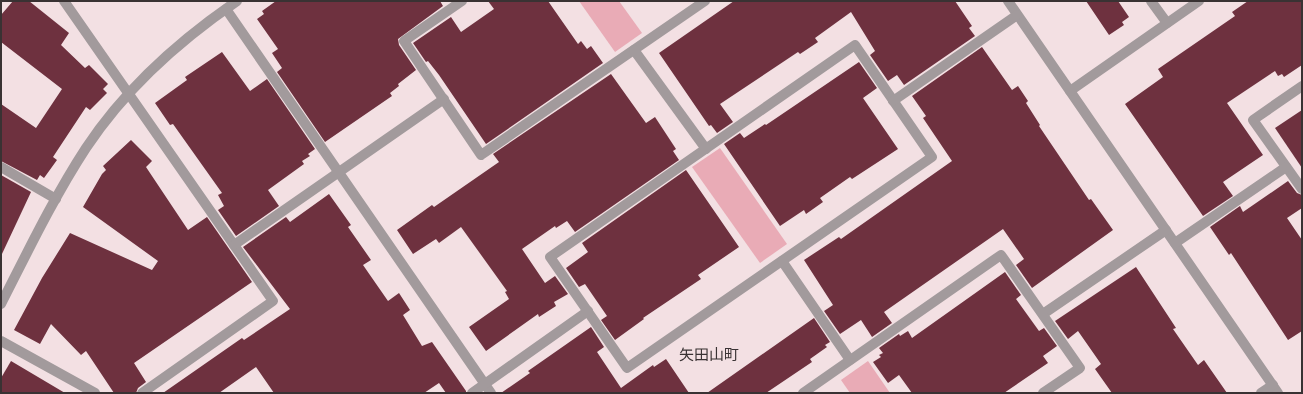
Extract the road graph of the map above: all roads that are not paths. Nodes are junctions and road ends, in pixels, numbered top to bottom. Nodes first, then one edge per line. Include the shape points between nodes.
1 (64, 1) edge
2 (237, 1) edge
3 (462, 1) edge
4 (705, 1) edge
5 (1008, 1) edge
6 (1151, 1) edge
7 (1199, 1) edge
8 (226, 9) junction
9 (1017, 15) junction
10 (1167, 23) junction
11 (634, 50) junction
12 (1302, 86) edge
13 (1070, 91) junction
14 (130, 94) junction
15 (444, 99) junction
16 (893, 100) junction
17 (706, 149) junction
18 (1, 167) edge
19 (1286, 167) junction
20 (339, 173) junction
21 (1302, 189) edge
22 (56, 200) junction
23 (1166, 230) junction
24 (1175, 243) junction
25 (234, 245) junction
26 (782, 261) junction
27 (1, 304) edge
28 (588, 311) junction
29 (1043, 314) junction
30 (1, 341) edge
31 (850, 360) junction
32 (485, 384) junction
33 (1275, 389) edge
34 (95, 393) edge
35 (142, 393) edge
36 (472, 393) edge
37 (491, 393) edge
38 (803, 393) edge
39 (1044, 393) edge
40 (1261, 393) edge

1 - 14 street
2 - 8 street
3 - 15 street via 404,41
4 - 11 street
5 - 9 street
6 - 10 street
7 - 10 street
8 - 14 street via 202,26 143,78
8 - 20 street
9 - 13 street
9 - 16 street
10 - 13 street
11 - 15 street via 481,155
11 - 17 street
12 - 19 street via 1253,120
13 - 23 street
14 - 22 street via 87,147
14 - 25 street
15 - 20 street
16 - 17 street via 854,45
16 - 26 street via 932,157
17 - 28 street via 550,257
18 - 22 street
19 - 21 street
19 - 24 street
20 - 25 street
20 - 32 street
22 - 27 street
23 - 24 street
23 - 29 street
24 - 33 street
25 - 35 street via 273,301
26 - 28 street via 627,368
26 - 31 street
28 - 32 street
29 - 31 street via 1001,255
29 - 39 street via 1080,368
30 - 34 street
31 - 38 street
32 - 36 street
32 - 37 street
33 - 40 street

